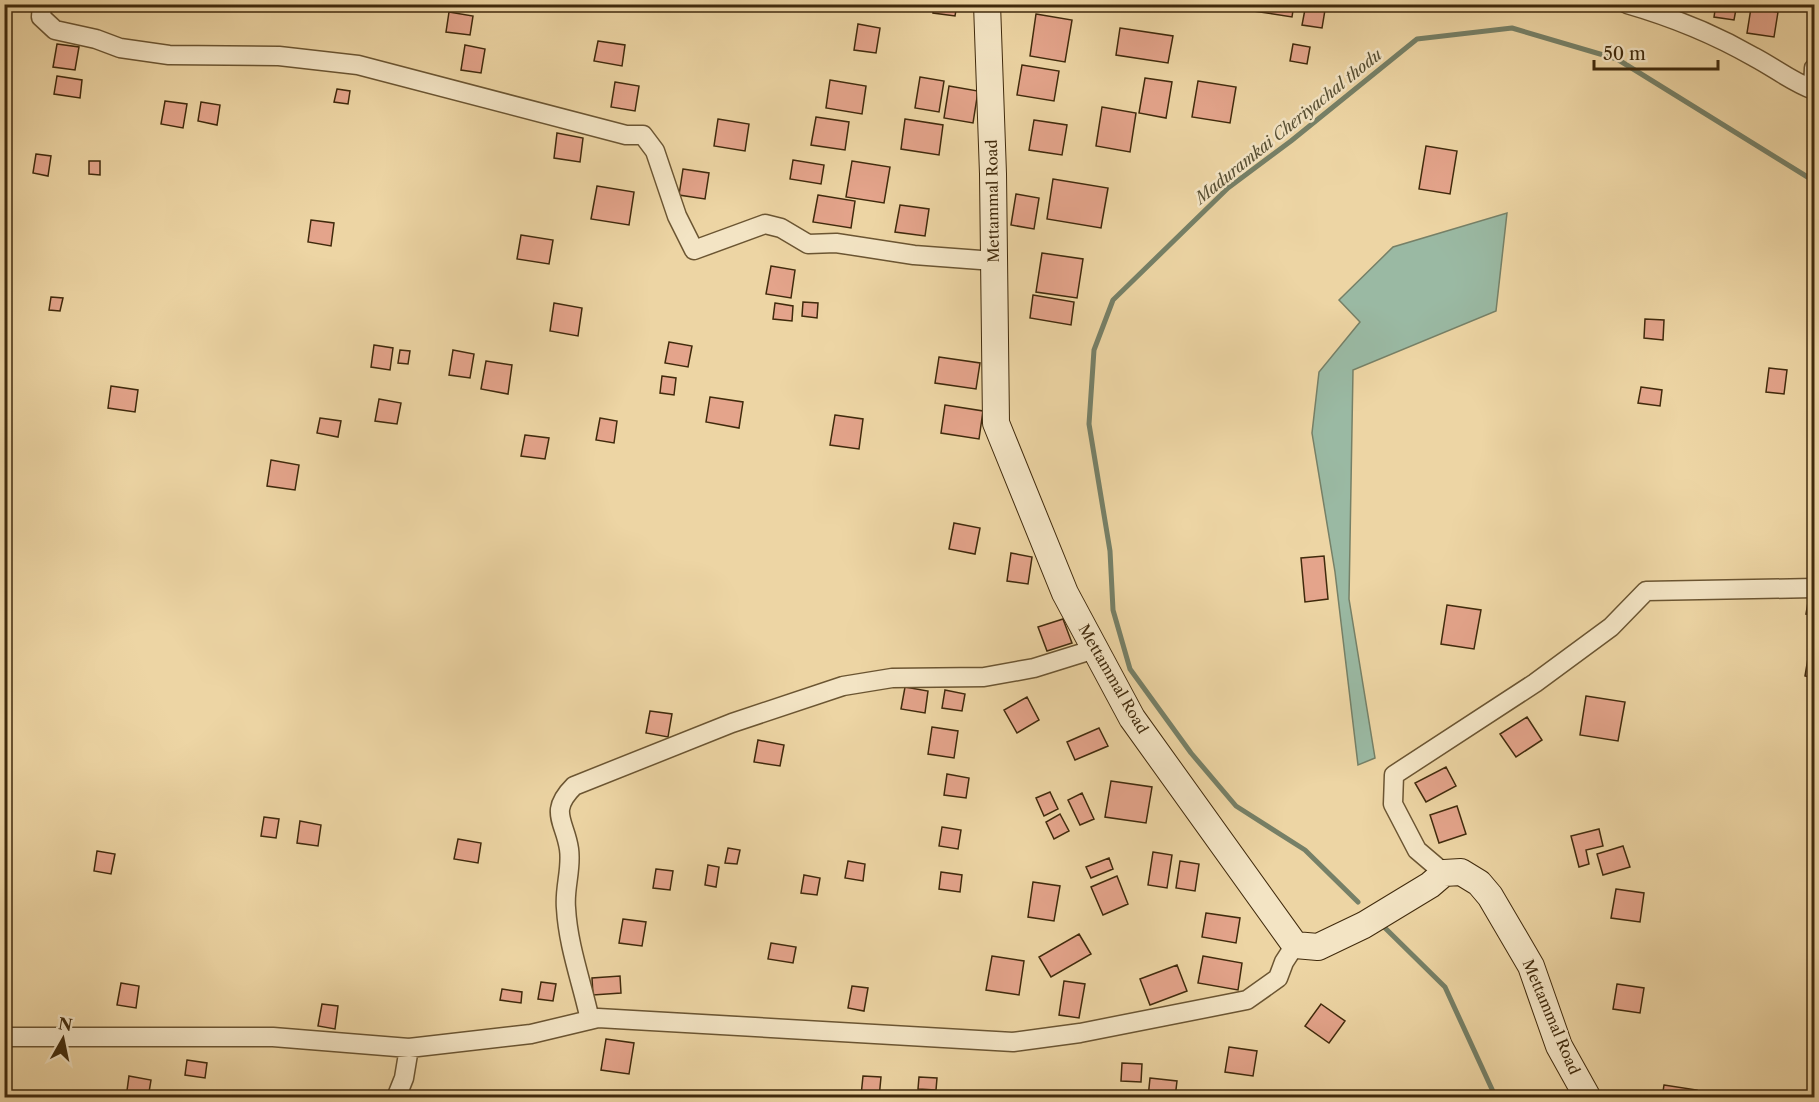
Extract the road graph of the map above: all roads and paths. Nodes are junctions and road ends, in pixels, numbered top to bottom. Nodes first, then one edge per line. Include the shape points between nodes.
1 (42, 4) edge
2 (987, 4) edge
3 (1627, 4) edge
4 (1815, 68) edge
5 (1814, 90) edge
6 (994, 261) junction
7 (1815, 588) edge
8 (1095, 650) junction
9 (1444, 873) junction
10 (1295, 945) junction
11 (590, 1020) junction
12 (4, 1036) edge
13 (409, 1047) junction
14 (396, 1098) edge
15 (1588, 1098) edge

1 - 6 street via 41,17 55,30 120,48 169,55 279,56 358,64 626,135 643,135 655,151 693,250 765,224 781,228 808,244 836,243 914,255
2 - 6 main road, Mettammal Road
3 - 5 street via 1704,31
4 - 5 street
6 - 8 main road, Mettammal Road via 996,423 1065,593
7 - 9 street via 1646,591 1611,627 1544,676 1394,775 1393,804 1417,850
8 - 10 main road, Mettammal Road via 1132,718
8 - 11 street via 1034,668 984,677 892,678 843,686 768,709 574,786 560,807 561,828 569,847 566,907
9 - 10 main road via 1364,925 1318,947
9 - 15 main road, Mettammal Road via 1461,872 1479,882 1490,896 1531,966 1559,1046
10 - 11 street via 1278,978 1247,1000 1013,1042
11 - 13 street via 531,1034
12 - 13 street via 273,1037
13 - 14 street

